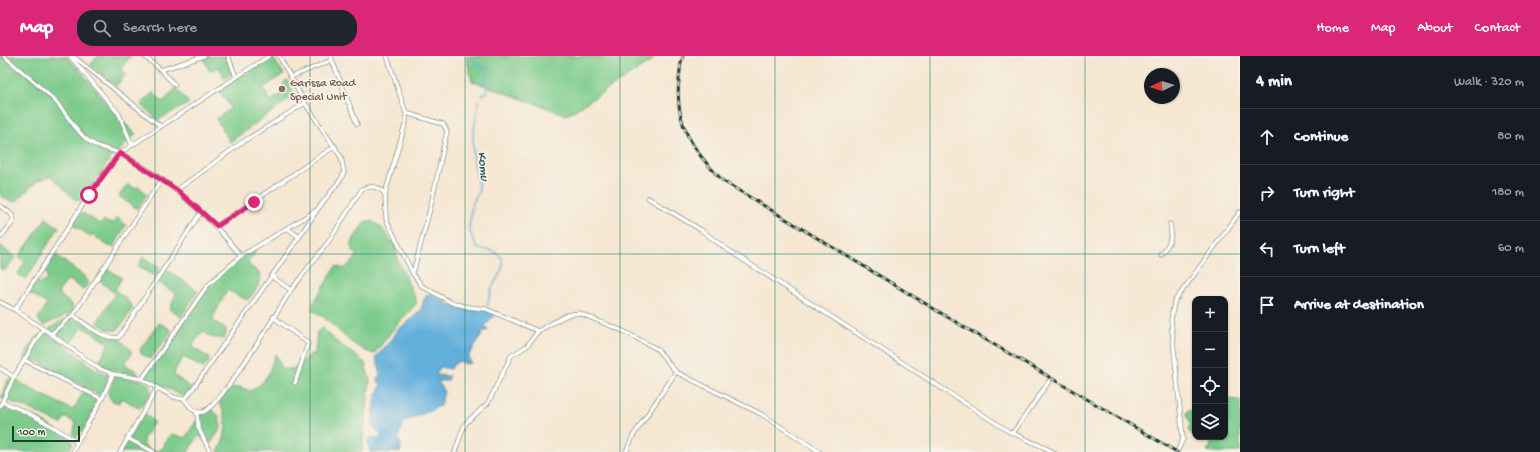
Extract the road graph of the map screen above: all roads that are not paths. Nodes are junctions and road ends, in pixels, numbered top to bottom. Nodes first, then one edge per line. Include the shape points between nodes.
1 (4, 56) edge
2 (72, 56) edge
3 (144, 56) edge
4 (204, 56) edge
5 (228, 56) edge
6 (270, 56) edge
7 (279, 56) edge
8 (387, 56) edge
9 (331, 58) edge
10 (161, 70) junction
11 (236, 77) junction
12 (291, 77) junction
13 (175, 85) dead end
14 (305, 103) junction
15 (406, 113) junction
16 (357, 124) dead end
17 (160, 126) junction
18 (132, 145) junction
19 (335, 146) junction
20 (120, 153) junction
21 (162, 180) junction
22 (177, 190) junction
23 (385, 194) junction
24 (648, 198) dead end
25 (0, 206) edge
26 (317, 210) junction
27 (201, 212) junction
28 (1240, 212) edge
29 (1170, 224) dead end
30 (217, 226) junction
31 (287, 228) junction
32 (299, 237) junction
33 (0, 238) edge
34 (1161, 255) dead end
35 (241, 256) junction
36 (413, 274) junction
37 (271, 276) junction
38 (291, 290) junction
39 (0, 302) edge
40 (15, 310) junction
41 (74, 316) junction
42 (273, 317) junction
43 (43, 329) junction
44 (538, 331) junction
45 (51, 334) junction
46 (24, 360) junction
47 (0, 368) edge
48 (676, 372) junction
49 (113, 374) junction
50 (14, 376) junction
51 (142, 380) junction
52 (1050, 380) dead end
53 (295, 383) dead end
54 (157, 388) junction
55 (102, 399) junction
56 (184, 399) junction
57 (1, 404) edge
58 (196, 412) junction
59 (1013, 433) junction
60 (127, 438) junction
61 (77, 442) junction
62 (73, 452) edge
63 (120, 452) edge
64 (154, 452) edge
65 (210, 452) edge
66 (455, 452) edge
67 (626, 452) edge
68 (820, 452) edge
69 (1054, 452) edge
70 (1176, 452) edge

1 - 20 street via 55,100 82,136 102,148
2 - 17 street
2 - 18 street via 119,114
3 - 10 street
4 - 10 street
5 - 11 street
6 - 11 street
7 - 12 street
8 - 15 street
9 - 12 street
9 - 16 street
10 - 13 street
11 - 17 street
12 - 14 street
14 - 19 street
14 - 22 street via 241,143
15 - 23 street via 406,121
15 - 36 street via 443,124 447,130
17 - 18 street
18 - 20 street
19 - 26 street via 341,157 344,172
19 - 30 street
20 - 21 street
20 - 40 street via 98,181
21 - 22 street
21 - 41 street
22 - 27 street
23 - 36 street via 386,219
23 - 38 street via 378,188 362,189 329,241
24 - 59 street
25 - 33 street via 12,213 14,220
26 - 31 street
26 - 32 street
27 - 30 street
27 - 41 street via 120,337 112,338 102,334
28 - 70 street via 1172,307 1171,320 1183,439
29 - 34 street via 1172,234 1169,245
30 - 35 street
31 - 32 street
31 - 35 street
32 - 37 street
35 - 51 street via 208,286
36 - 44 street via 422,286 452,303 486,309
37 - 38 street
37 - 56 street
38 - 42 street
39 - 40 street
40 - 43 street
41 - 45 street
42 - 53 street via 308,343
42 - 58 street via 210,408
43 - 45 street
43 - 46 street
44 - 48 street via 568,315 579,313 623,331 657,349
44 - 66 street via 527,346 511,356 488,402 466,423
45 - 49 street via 88,362
46 - 50 street
46 - 55 street
47 - 50 street
48 - 67 street via 633,436
48 - 68 street via 761,414
49 - 51 street
49 - 55 street
50 - 57 street
51 - 54 street
52 - 59 street
54 - 56 street
54 - 60 street
55 - 61 street
56 - 58 street
57 - 61 street via 29,413
58 - 65 street via 198,427
59 - 69 street
60 - 63 street
60 - 64 street
61 - 62 street

